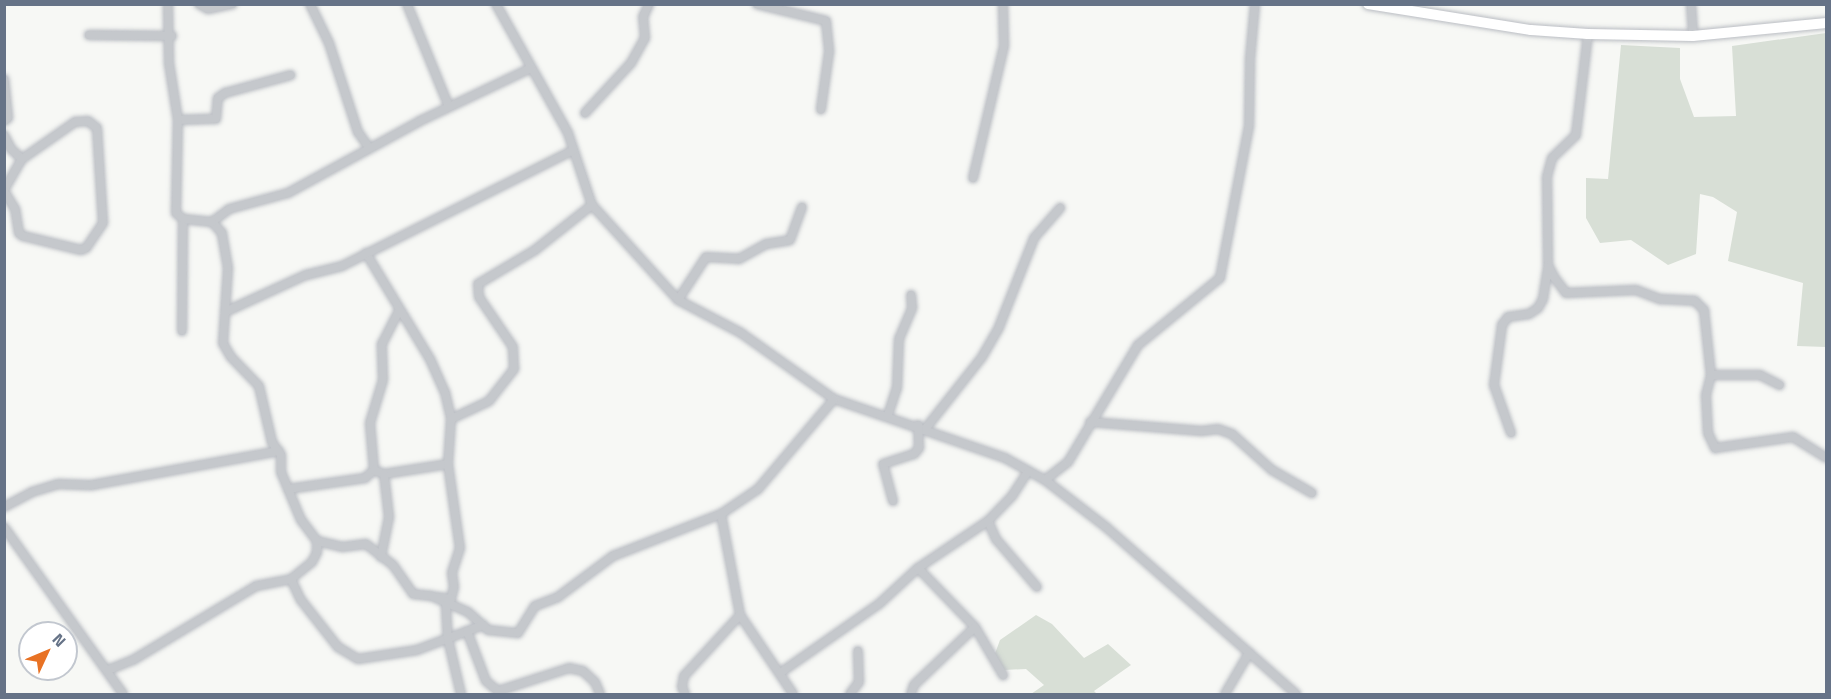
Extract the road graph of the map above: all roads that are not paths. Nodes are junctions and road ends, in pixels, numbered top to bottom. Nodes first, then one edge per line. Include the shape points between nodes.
1 (168, 4) edge
2 (199, 4) edge
3 (232, 4) edge
4 (310, 4) edge
5 (407, 4) edge
6 (496, 4) edge
7 (649, 4) edge
8 (757, 4) edge
9 (1003, 4) edge
10 (1255, 4) edge
11 (1368, 4) edge
12 (1691, 4) edge
13 (1827, 23) edge
14 (1588, 34) junction
15 (89, 35) dead end
16 (171, 36) junction
17 (1693, 36) junction
18 (531, 68) junction
19 (291, 75) dead end
20 (4, 79) edge
21 (448, 107) junction
22 (821, 109) dead end
23 (585, 113) dead end
24 (178, 120) junction
25 (4, 121) edge
26 (4, 135) edge
27 (369, 148) junction
28 (574, 150) junction
29 (22, 159) junction
30 (973, 178) dead end
31 (4, 190) edge
32 (592, 205) junction
33 (802, 207) dead end
34 (1060, 208) dead end
35 (183, 219) junction
36 (212, 222) junction
37 (366, 253) junction
38 (1548, 265) junction
39 (911, 295) dead end
40 (678, 300) junction
41 (399, 311) junction
42 (225, 312) junction
43 (182, 332) dead end
44 (1712, 375) junction
45 (1780, 385) dead end
46 (834, 399) junction
47 (888, 415) junction
48 (451, 419) junction
49 (1090, 422) junction
50 (918, 425) junction
51 (926, 428) junction
52 (1511, 433) dead end
53 (279, 452) junction
54 (1827, 458) edge
55 (448, 464) junction
56 (374, 470) junction
57 (1028, 471) junction
58 (384, 474) junction
59 (1045, 480) junction
60 (288, 489) junction
61 (1312, 493) dead end
62 (893, 501) dead end
63 (4, 507) edge
64 (721, 514) junction
65 (988, 521) junction
66 (4, 527) edge
67 (317, 541) junction
68 (381, 557) junction
69 (918, 568) junction
70 (291, 579) junction
71 (1037, 587) dead end
72 (432, 596) junction
73 (446, 605) junction
74 (740, 615) junction
75 (483, 625) junction
76 (975, 627) junction
77 (467, 632) junction
78 (448, 639) junction
79 (858, 651) dead end
80 (1249, 653) junction
81 (108, 669) junction
82 (780, 673) junction
83 (1004, 675) dead end
84 (123, 694) edge
85 (461, 694) edge
86 (600, 694) edge
87 (685, 694) edge
88 (793, 694) edge
89 (850, 694) edge
90 (911, 694) edge
91 (1224, 694) edge
92 (1296, 694) edge

1 - 16 street
2 - 3 street via 208,9
4 - 27 street via 329,43 358,132
5 - 21 street
6 - 18 street
7 - 23 street via 643,17 645,38 632,63
8 - 22 street via 826,21 828,52
9 - 30 street via 1004,46
10 - 49 street via 1249,126 1220,278 1138,345
11 - 14 main road via 1531,30
12 - 17 street
13 - 17 main road
14 - 17 main road
14 - 38 street via 1576,135 1552,158 1547,177
15 - 16 street
16 - 24 street via 170,63
18 - 21 street
18 - 28 street
19 - 24 street via 225,93 218,98 216,119
20 - 25 street via 8,118
21 - 27 street
24 - 35 street via 176,213
26 - 29 street
27 - 36 street via 288,193 229,209
28 - 32 street
28 - 37 street
29 - 31 street
29 - 31 street via 75,122 88,121 97,128 100,231 81,250 23,236
32 - 40 street
32 - 48 street via 535,250 478,284 479,297 513,347 514,369 489,401
33 - 40 street via 790,240 766,244 739,259 706,256
34 - 51 street via 1034,238 999,327 982,357
35 - 36 street
35 - 43 street
36 - 42 street via 222,233 227,259
37 - 41 street
37 - 42 street
38 - 44 street via 1566,293 1636,290 1660,299 1701,305
38 - 52 street via 1538,308 1529,314 1508,317 1502,325 1494,385
39 - 47 street via 912,308 899,339 897,388
40 - 46 street via 741,333
41 - 48 street via 430,359 445,392
41 - 56 street via 382,345 383,380 370,423
42 - 53 street via 225,351 259,386 272,442
44 - 45 street via 1760,375
44 - 54 street via 1706,395 1715,448 1793,437
46 - 47 street
46 - 64 street via 758,489
47 - 50 street
48 - 55 street
49 - 59 street via 1068,462
49 - 61 street via 1218,429 1232,434 1272,470
50 - 51 street
50 - 62 street via 919,448 883,464
51 - 57 street
53 - 60 street
53 - 63 street via 92,485 58,484
55 - 58 street
55 - 72 street via 460,548 452,573 451,599
56 - 58 street
56 - 60 street via 365,478
57 - 59 street
57 - 65 street via 1012,496
58 - 68 street via 389,517
59 - 80 street via 1106,527
60 - 67 street via 301,520
64 - 74 street
64 - 75 street via 613,556 558,597 535,606 518,633 494,632
65 - 69 street
65 - 71 street via 996,539
66 - 81 street
67 - 68 street via 342,547 366,544
67 - 70 street via 312,562
68 - 72 street via 393,565 408,591
69 - 76 street
69 - 82 street via 879,604
70 - 78 street via 338,647 358,659 417,650
70 - 81 street via 256,586 133,660
72 - 73 street
73 - 75 street via 468,612
73 - 78 street
74 - 82 street
74 - 87 street via 684,676
75 - 77 street
76 - 83 street
76 - 90 street via 914,685
77 - 78 street
77 - 86 street via 486,681 498,691 568,668 583,671 595,682
78 - 85 street
79 - 89 street via 859,682
80 - 91 street
80 - 92 street
81 - 84 street
82 - 88 street

